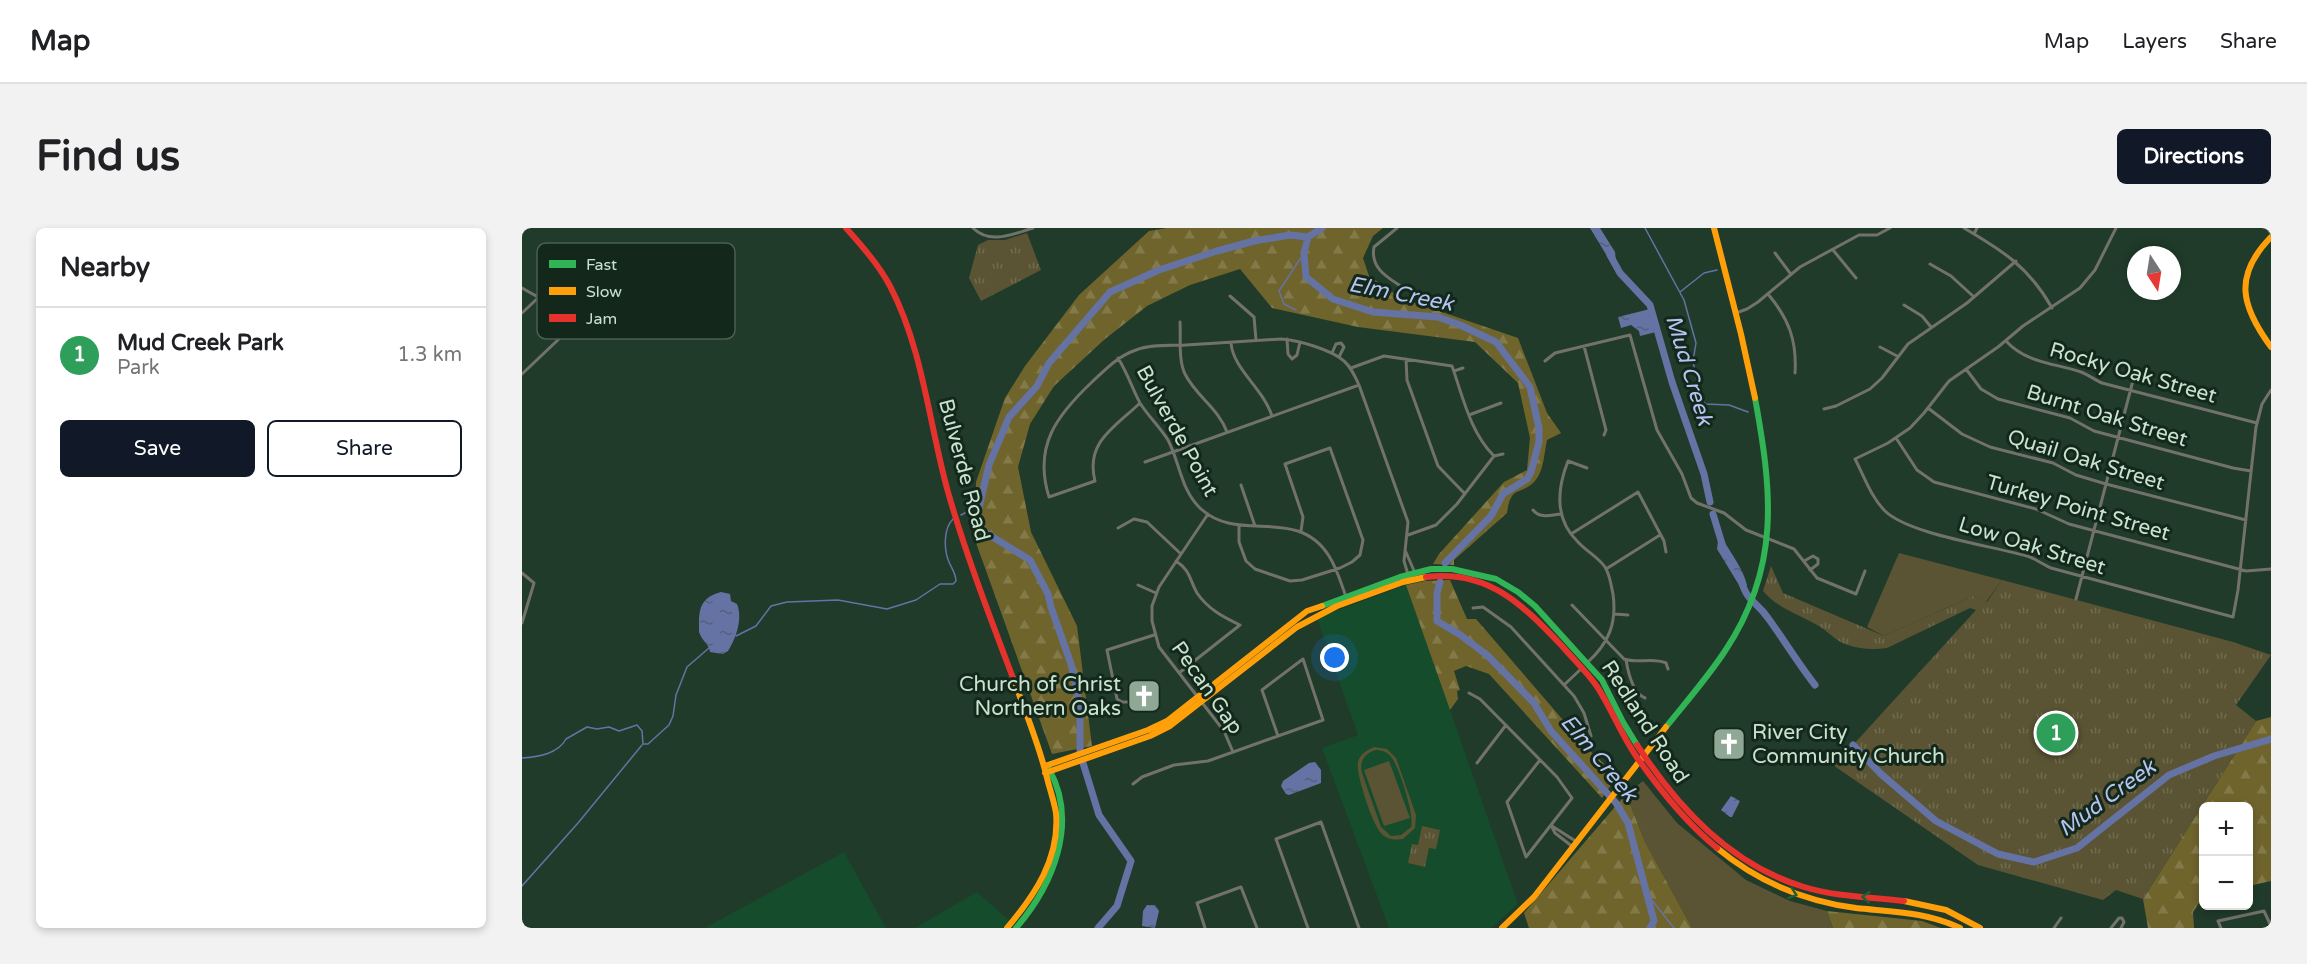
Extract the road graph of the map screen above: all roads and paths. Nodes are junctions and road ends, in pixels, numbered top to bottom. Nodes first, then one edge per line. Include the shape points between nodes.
1 (846, 228) edge
2 (859, 228) edge
3 (973, 228) edge
4 (1033, 228) edge
5 (1397, 228) edge
6 (1714, 228) edge
7 (1890, 228) edge
8 (1964, 228) edge
9 (1977, 228) edge
10 (2116, 228) edge
11 (2267, 228) edge
12 (1023, 229) edge
13 (853, 234) junction
14 (1974, 234) junction
15 (2271, 235) edge
16 (1833, 250) junction
17 (1774, 253) dead end
18 (2016, 261) junction
19 (1930, 264) dead end
20 (1790, 273) junction
21 (1857, 278) dead end
22 (1402, 287) dead end
23 (522, 288) edge
24 (1768, 294) junction
25 (537, 296) edge
26 (1230, 296) dead end
27 (1974, 297) junction
28 (537, 299) edge
29 (1904, 305) dead end
30 (2052, 308) junction
31 (522, 313) edge
32 (1736, 313) junction
33 (1180, 322) dead end
34 (1931, 327) junction
35 (559, 339) edge
36 (1287, 339) junction
37 (1256, 340) junction
38 (2006, 341) junction
39 (1231, 342) junction
40 (1300, 342) junction
41 (1181, 345) junction
42 (1584, 346) junction
43 (1880, 347) dead end
44 (2271, 347) edge
45 (1332, 353) junction
46 (1897, 356) junction
47 (1339, 357) junction
48 (1118, 358) junction
49 (1406, 359) junction
50 (1545, 361) dead end
51 (1350, 368) junction
52 (1463, 368) dead end
53 (1966, 369) junction
54 (2136, 369) dead end
55 (1454, 371) junction
56 (1795, 373) dead end
57 (522, 374) edge
58 (1359, 385) junction
59 (2131, 390) junction
60 (2271, 390) edge
61 (1140, 403) junction
62 (1501, 403) dead end
63 (1929, 408) junction
64 (1824, 409) dead end
65 (1469, 415) junction
66 (1272, 416) junction
67 (2257, 423) junction
68 (1227, 432) junction
69 (1604, 435) dead end
70 (2119, 437) junction
71 (1896, 438) junction
72 (1173, 452) junction
73 (1503, 454) dead end
74 (1494, 456) junction
75 (1145, 462) dead end
76 (1587, 468) dead end
77 (2252, 471) junction
78 (2106, 484) junction
79 (1241, 485) dead end
80 (1465, 494) junction
81 (1409, 506) dead end
82 (1403, 508) junction
83 (1533, 510) dead end
84 (1208, 514) junction
85 (1561, 514) junction
86 (2246, 520) junction
87 (1239, 525) junction
88 (1255, 526) junction
89 (1118, 528) dead end
90 (1301, 531) junction
91 (2094, 531) junction
92 (1571, 534) junction
93 (1660, 535) junction
94 (1408, 536) junction
95 (1768, 540) junction
96 (1405, 550) junction
97 (1666, 552) dead end
98 (1181, 554) junction
99 (1176, 561) junction
100 (1804, 561) junction
101 (1336, 569) junction
102 (1606, 569) junction
103 (2240, 569) junction
104 (2271, 569) edge
105 (1810, 570) junction
106 (1865, 571) dead end
107 (522, 573) edge
108 (1412, 576) junction
109 (2082, 577) junction
110 (1138, 585) dead end
111 (1156, 593) junction
112 (1346, 599) junction
113 (2076, 600) dead end
114 (1572, 605) dead end
115 (1473, 608) dead end
116 (1615, 614) junction
117 (1628, 615) dead end
118 (522, 623) edge
119 (1154, 635) junction
120 (1606, 642) junction
121 (1626, 660) junction
122 (1584, 666) junction
123 (1668, 669) dead end
124 (1179, 673) junction
125 (1564, 685) junction
126 (1469, 693) dead end
127 (1645, 698) dead end
128 (1200, 700) junction
129 (1128, 702) dead end
130 (1506, 725) junction
131 (1278, 736) junction
132 (1591, 736) dead end
133 (1233, 752) junction
134 (1642, 759) junction
135 (1540, 760) junction
136 (1477, 763) dead end
137 (1045, 766) junction
138 (1048, 772) junction
139 (1133, 784) dead end
140 (1551, 825) junction
141 (1575, 845) junction
142 (1769, 872) junction
143 (1764, 882) junction
144 (1839, 895) junction
145 (1924, 903) junction
146 (1838, 905) junction
147 (1920, 913) junction
148 (2061, 918) dead end
149 (1018, 925) edge
150 (2271, 926) edge
151 (1007, 928) edge
152 (1205, 928) edge
153 (1257, 928) edge
154 (1308, 928) edge
155 (1359, 928) edge
156 (1502, 928) edge
157 (1960, 928) edge
158 (1980, 928) edge
159 (2054, 928) edge
160 (2111, 928) edge
161 (2121, 928) edge
162 (2221, 928) edge

1 - 13 main road, Bulverde Road
2 - 13 main road
3 - 12 street via 981,235 998,238
4 - 12 street
5 - 22 street via 1374,247 1373,257 1379,271
6 - 32 main road
7 - 16 street via 1877,235 1859,235
8 - 14 street
9 - 14 street
10 - 30 street via 2086,283
11 - 15 street
13 - 137 main road, Bulverde Road via 881,268 902,317 922,376 949,494
14 - 18 street
15 - 44 main road via 2252,260 2245,287 2249,314
16 - 20 street
16 - 21 street
17 - 20 street
18 - 27 street
18 - 30 street
19 - 27 street
20 - 24 street
23 - 25 street
24 - 32 street
24 - 56 street via 1791,328
26 - 37 street via 1254,317
27 - 34 street
28 - 31 street
29 - 34 street
30 - 38 street
32 - 95 main road via 1754,387 1768,480
33 - 41 street
34 - 46 street
35 - 57 street
36 - 37 street
36 - 40 street
36 - 40 street via 1292,359
37 - 39 street
38 - 53 street
38 - 59 street, Rocky Oak Street via 2030,359
39 - 41 street
39 - 66 street via 1232,353 1263,394
40 - 45 street
41 - 48 street via 1142,348
41 - 68 street via 1186,375
42 - 50 street via 1555,353
42 - 69 street via 1606,430
42 - 95 street via 1630,335 1657,430 1691,498
43 - 46 street
45 - 47 street
45 - 47 street via 1336,344 1341,343 1344,347
46 - 64 street via 1870,389
47 - 51 street
48 - 61 street, Bulverde Point
48 - 61 street via 1073,400 1052,431 1043,464 1049,497 1095,480 1091,465 1094,450
49 - 51 street via 1380,357
49 - 55 street via 1452,366
49 - 80 street via 1407,380 1437,466
51 - 58 street
52 - 55 street
53 - 63 street via 1945,385
53 - 70 street, Burnt Oak Street via 1981,389 1994,397 2070,418 2088,429
54 - 59 street
55 - 65 street
58 - 66 street
58 - 82 street
59 - 67 street, Rocky Oak Street
59 - 70 street
60 - 67 street
61 - 72 street, Bulverde Point
62 - 65 street
63 - 71 street
63 - 78 street, Quail Oak Street via 1959,432 1983,444 2053,463
65 - 74 street via 1479,438
66 - 68 street
67 - 77 street
68 - 72 street
70 - 77 street, Burnt Oak Street
70 - 78 street
71 - 91 street, Turkey Point Street via 1909,460 1929,480 2036,509
71 - 109 street, Low Oak Street via 1855,459 1877,500 1890,515 1901,522 2030,557
72 - 75 street
72 - 84 street, Bulverde Point via 1187,490
73 - 74 street
74 - 80 street
76 - 85 street via 1568,461 1559,491
77 - 86 street
78 - 86 street, Quail Oak Street
78 - 91 street
79 - 88 street
80 - 94 street via 1436,525
81 - 82 street
82 - 94 street
83 - 85 street via 1543,516
84 - 87 street, Bulverde Point
84 - 98 street, Pecan Gap
85 - 92 street
86 - 103 street
87 - 88 street, Bulverde Point
87 - 101 street via 1241,552 1255,569 1290,581
88 - 90 street, Bulverde Point via 1284,526
89 - 98 street via 1134,519 1147,522
90 - 101 street, Bulverde Point via 1325,550
90 - 101 street via 1302,514 1285,464 1330,448 1364,544 1356,560
91 - 103 street, Turkey Point Street
91 - 109 street
92 - 93 street via 1638,492
92 - 102 street
93 - 97 street
93 - 102 street
94 - 96 street
95 - 100 street via 1794,549
95 - 134 main road via 1757,587 1744,618 1725,651
96 - 108 street
96 - 108 street via 1404,561
98 - 99 street, Pecan Gap
99 - 111 street, Pecan Gap
99 - 124 street via 1187,570 1207,605 1240,625
100 - 105 street
100 - 105 street via 1813,556 1818,558 1818,564
101 - 112 street, Bulverde Point
102 - 116 street
103 - 104 street, Turkey Point Street
103 - 109 street, Low Oak Street via 2233,617
105 - 106 street via 1822,580 1856,594
107 - 118 street via 534,583
108 - 112 main road, Redland Road
108 - 122 main road, Redland Road via 1452,569 1469,571 1495,583 1524,602
109 - 113 street
110 - 111 street
111 - 119 street, Pecan Gap via 1151,613
112 - 128 main road, Redland Road via 1316,610
114 - 120 street
115 - 125 street via 1483,607 1501,618
116 - 117 street
116 - 120 street
119 - 124 street, Pecan Gap
119 - 129 street via 1107,650 1117,699
120 - 121 street
120 - 122 street
121 - 123 street via 1655,660 1666,663
121 - 127 street via 1637,692
122 - 125 street
122 - 134 main road, Redland Road via 1599,682 1617,726
124 - 128 street, Pecan Gap
125 - 132 street via 1581,707
126 - 130 street
128 - 133 street, Pecan Gap via 1224,731
128 - 137 main road, Redland Road via 1155,727
128 - 138 main road, Redland Road via 1158,733
130 - 135 street
130 - 136 street
131 - 131 street via 1323,720 1303,659 1262,690
131 - 133 street
133 - 139 street via 1203,762 1174,765
134 - 141 main road
134 - 142 main road, Redland Road via 1701,828
134 - 143 main road, Redland Road via 1675,808 1698,833
135 - 140 street via 1572,798
135 - 140 street via 1507,802 1526,856
137 - 138 main road, Bulverde Road
138 - 149 main road, Bulverde Road via 1056,833 1043,880
140 - 141 street
141 - 156 main road via 1534,897
142 - 143 street
142 - 144 main road, Redland Road
143 -> 146 main road, Redland Road
145 -> 144 main road, Redland Road
144 - 146 street
145 - 147 main road
145 - 158 main road, Redland Road via 1950,911
146 - 147 main road, Redland Road
147 - 157 main road, Redland Road
148 - 159 street
149 - 151 main road, Bulverde Road
150 - 162 street via 2265,910 2218,921
152 - 153 street via 1197,903 1241,887
154 - 155 street via 1276,839 1321,822
160 - 161 street via 2122,918

